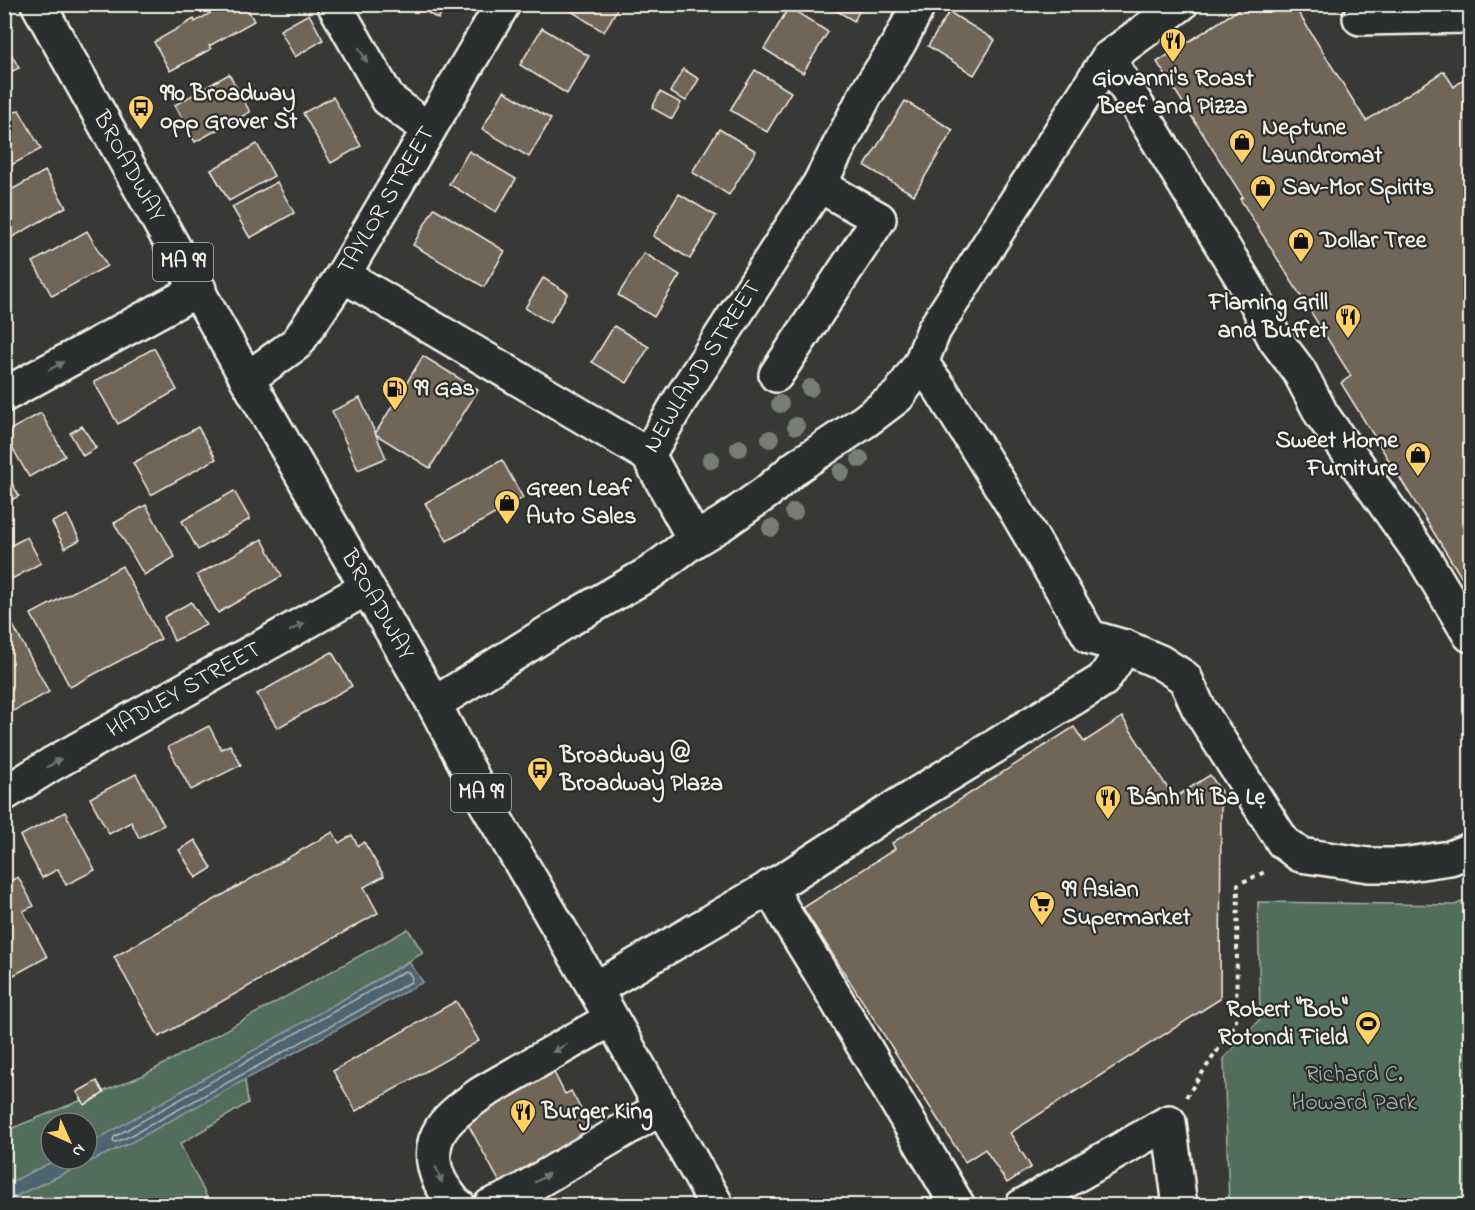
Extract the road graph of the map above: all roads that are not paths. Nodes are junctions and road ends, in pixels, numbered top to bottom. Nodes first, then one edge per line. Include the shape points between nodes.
1 (38, 4) edge
2 (334, 4) edge
3 (503, 4) edge
4 (919, 4) edge
5 (1181, 4) edge
6 (1470, 16) edge
7 (1360, 18) dead end
8 (1108, 58) junction
9 (428, 129) junction
10 (819, 185) junction
11 (343, 275) junction
12 (199, 289) junction
13 (921, 363) junction
14 (776, 375) dead end
15 (247, 378) junction
16 (4, 395) edge
17 (648, 455) junction
18 (693, 541) junction
19 (367, 588) junction
20 (1470, 635) edge
21 (1125, 647) junction
22 (434, 704) junction
23 (4, 794) edge
24 (1470, 850) edge
25 (770, 887) junction
26 (595, 989) junction
27 (611, 1019) junction
28 (661, 1108) junction
29 (459, 1206) edge
30 (490, 1206) edge
31 (717, 1206) edge
32 (958, 1206) edge
33 (1022, 1206) edge
34 (1180, 1206) edge

1 - 12 street, BROADWAY / MA 99
2 -> 9 street via 388,99
3 - 9 street, TAYLOR STREET
4 - 10 street, NEWLAND STREET
5 - 8 street
6 - 7 street
8 - 13 street via 934,330
8 - 20 street via 1322,415 1425,560
9 - 11 street, TAYLOR STREET
10 - 14 street via 879,219
10 - 17 street, NEWLAND STREET
11 - 15 street, TAYLOR STREET via 297,343
11 - 17 street, NEWLAND STREET
12 - 15 street, BROADWAY / MA 99
16 -> 12 street
13 - 18 street via 898,396
13 - 21 street via 1012,504 1090,637
15 - 19 street, BROADWAY / MA 99
17 - 18 street
18 - 22 street via 650,573
19 - 22 street, BROADWAY / MA 99
23 -> 19 street, HADLEY STREET
21 - 24 street via 1185,678 1198,707 1283,842 1300,855 1370,866 1402,866 1450,858
21 - 25 street via 1104,680
22 - 26 street, BROADWAY / MA 99 via 487,805
25 - 26 street
25 - 32 street
26 - 27 street, BROADWAY / MA 99
27 - 28 street, BROADWAY / MA 99
27 -> 29 street via 482,1093 443,1125 432,1150 438,1178
30 -> 28 street
28 - 31 street, BROADWAY / MA 99
33 - 34 street via 1169,1122

